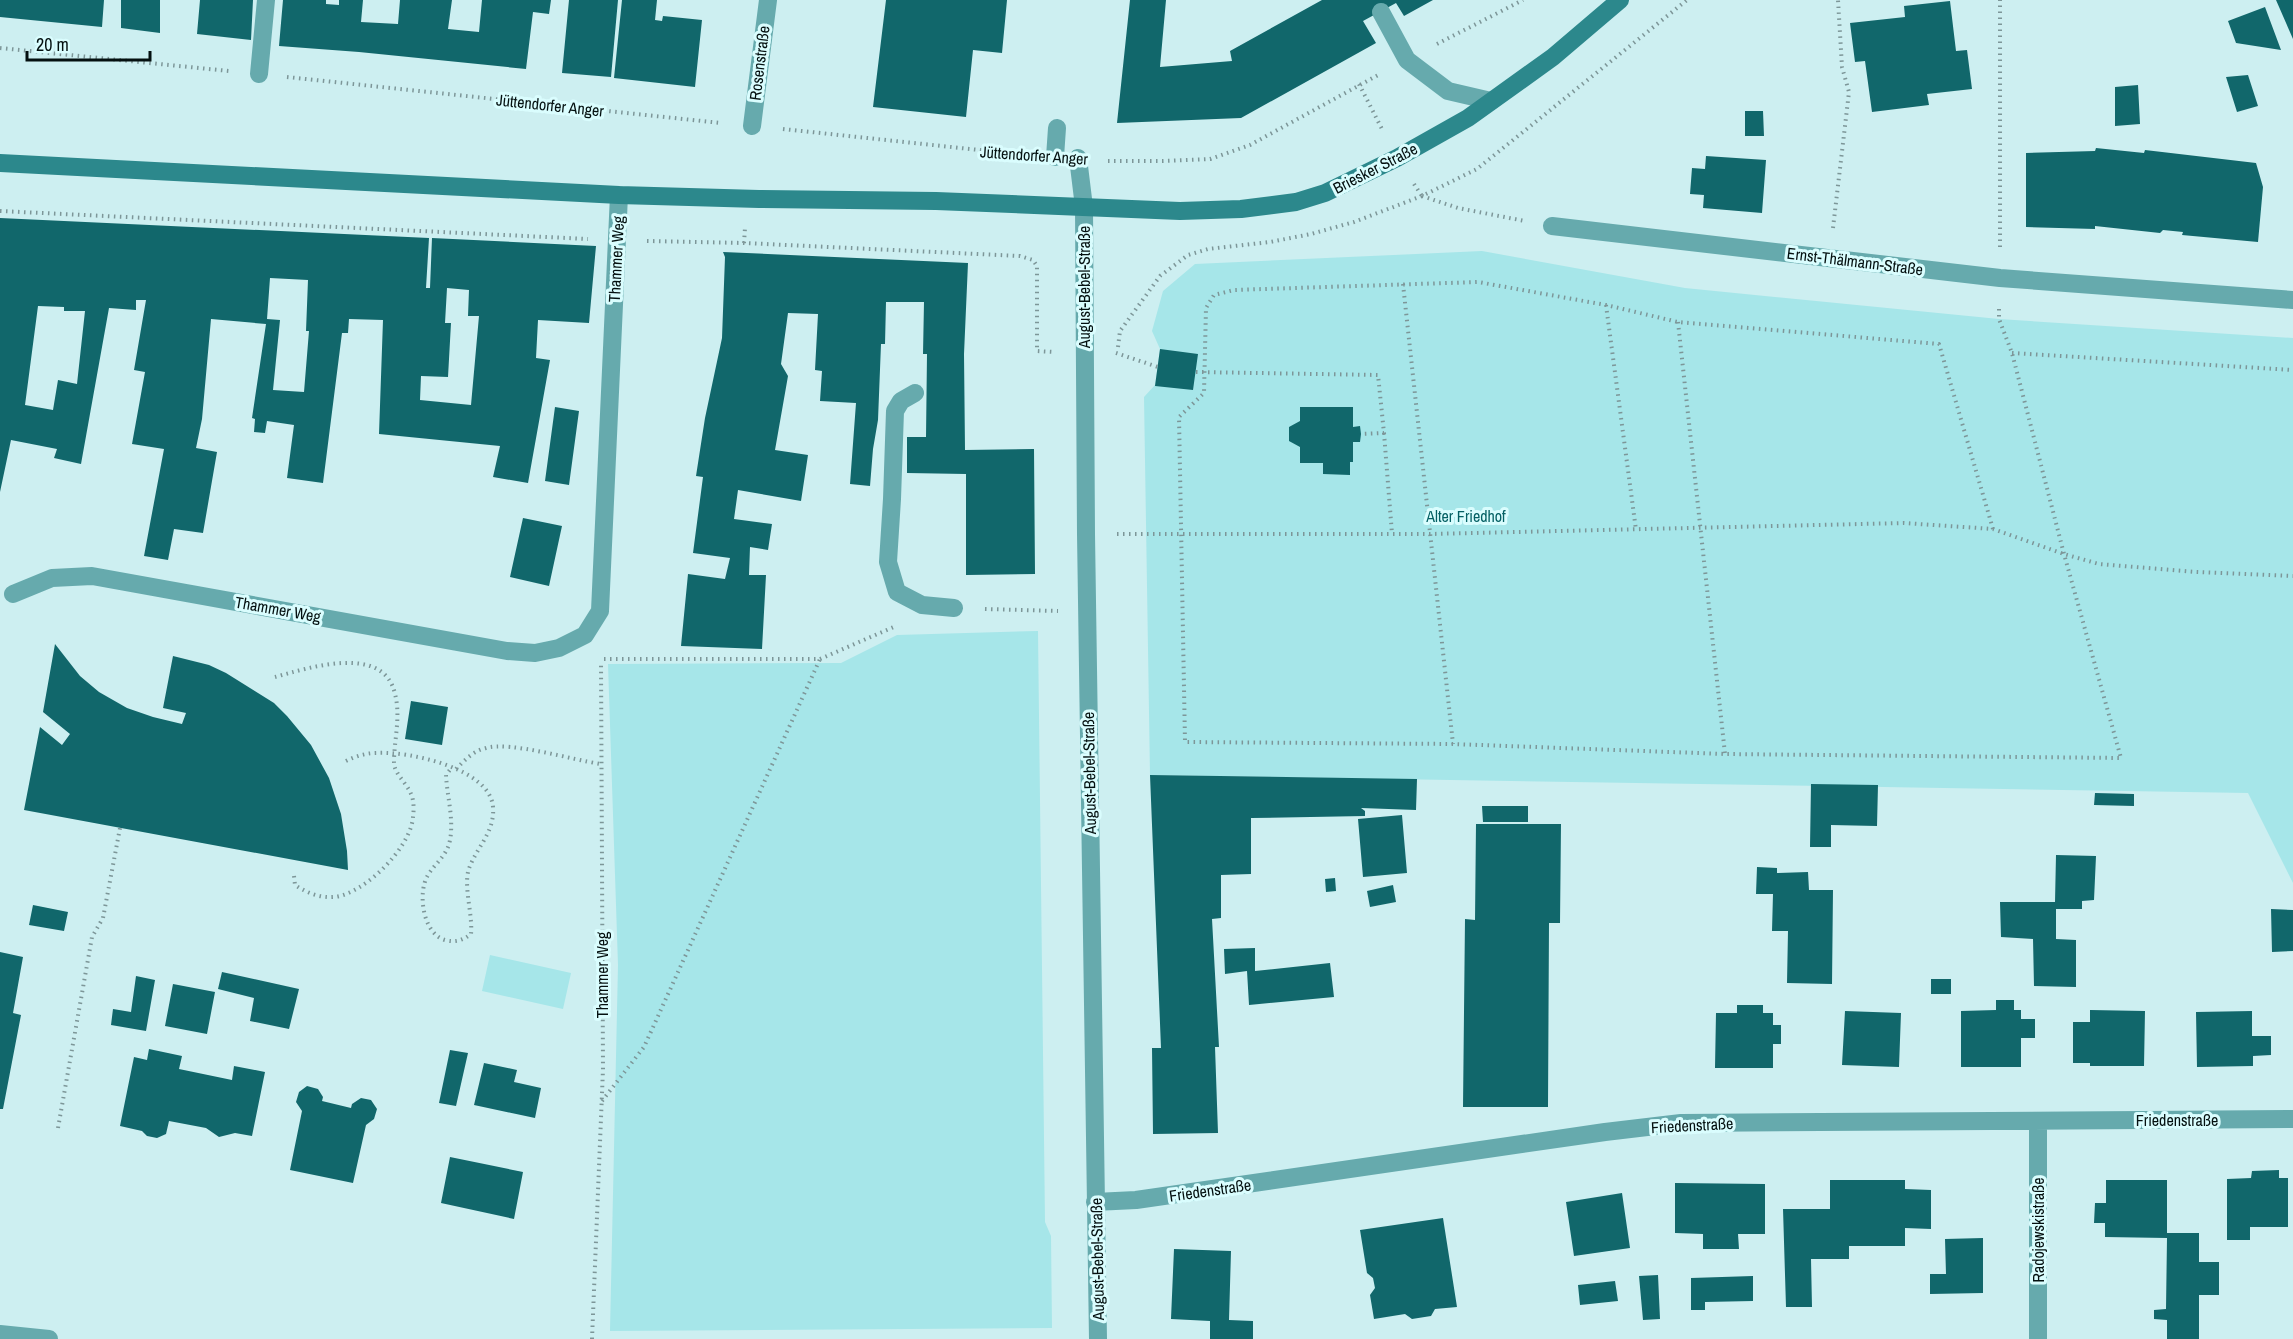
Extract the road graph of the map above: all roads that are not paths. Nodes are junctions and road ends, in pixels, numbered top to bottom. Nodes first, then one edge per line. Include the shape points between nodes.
1 (266, 0) edge
2 (768, 0) edge
3 (1620, 0) edge
4 (1381, 12) dead end
5 (259, 74) road end
6 (1491, 101) junction
7 (752, 126) road end
8 (1057, 128) dead end
9 (1055, 157) road end
10 (1078, 158) road end
11 (0, 163) edge
12 (619, 195) junction
13 (1084, 207) junction
14 (1552, 226) road end
15 (2293, 300) edge
16 (915, 393) dead end
17 (13, 594) dead end
18 (954, 608) dead end
19 (2293, 1119) edge
20 (2038, 1121) junction
21 (1095, 1202) junction
22 (0, 1334) edge
23 (50, 1339) edge
24 (1098, 1339) edge
25 (2038, 1339) edge

1 - 5 street
2 - 7 street, Rosenstraße
3 - 6 main road, Briesker Straße via 1553,57
4 - 6 street via 1407,60 1448,91
6 - 13 main road, Briesker Straße via 1397,158 1325,193 1296,202 1180,211
8 - 9 street
10 - 13 street, August-Bebel-Straße
11 - 12 main road
12 - 13 main road
12 - 17 street, Thammer Weg via 600,611 585,635 559,648 535,653 507,651 92,576 52,578
13 - 21 street, August-Bebel-Straße
14 - 15 street, Ernst-Thälmann-Straße via 2000,278
16 - 18 street via 901,401 895,411 888,562 897,591 922,605
19 - 20 street, Friedenstraße
20 - 21 street, Friedenstraße via 1681,1123 1176,1195
20 - 25 street, Radojewskistraße
21 - 24 street, August-Bebel-Straße
22 - 23 street

